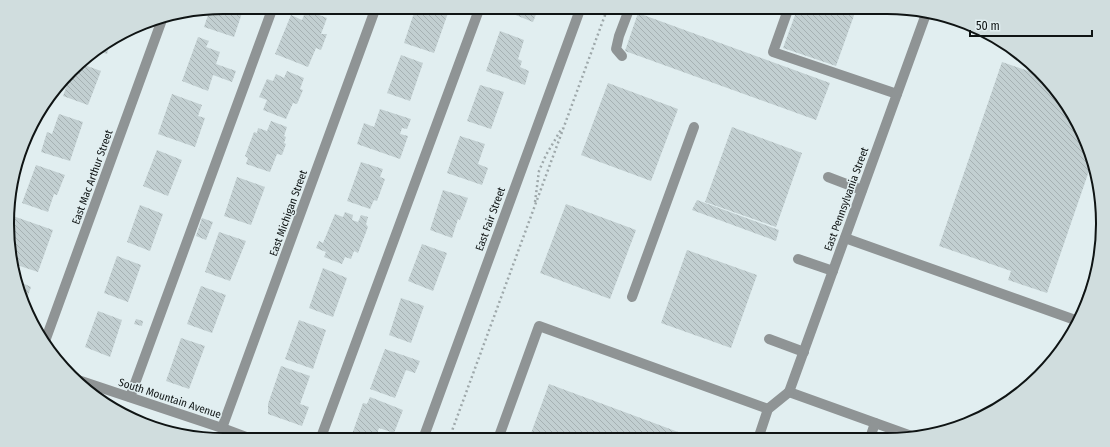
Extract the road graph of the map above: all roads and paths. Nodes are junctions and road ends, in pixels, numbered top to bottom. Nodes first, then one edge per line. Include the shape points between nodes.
1 (270, 14) edge
2 (373, 14) edge
3 (477, 14) edge
4 (578, 14) edge
5 (605, 14) edge
6 (627, 14) edge
7 (787, 14) edge
8 (925, 18) edge
9 (161, 24) edge
10 (622, 56) dead end
11 (897, 94) junction
12 (566, 122) junction
13 (694, 127) dead end
14 (828, 177) dead end
15 (862, 190) junction
16 (534, 209) junction
17 (845, 238) junction
18 (798, 259) dead end
19 (833, 272) junction
20 (632, 297) dead end
21 (1072, 319) edge
22 (47, 336) edge
23 (769, 339) dead end
24 (804, 352) junction
25 (88, 383) edge
26 (789, 392) junction
27 (130, 397) junction
28 (768, 409) junction
29 (876, 423) junction
30 (222, 428) junction
31 (235, 433) edge
32 (323, 433) edge
33 (426, 433) edge
34 (451, 433) edge
35 (500, 433) edge
36 (760, 433) edge
37 (872, 433) edge
38 (902, 433) edge

1 - 27 street
2 - 30 street, East Michigan Street
3 - 32 street
4 - 33 street, East Fair Street
5 - 12 path
6 - 10 street via 616,48
7 - 11 street via 773,52
8 - 11 street, East Pennsylvania Street
9 - 22 street, East Mac Arthur Street
11 - 15 street, East Pennsylvania Street
12 - 16 path
12 - 16 path via 539,171
13 - 20 street
14 - 15 street
15 - 17 street, East Pennsylvania Street
16 - 34 path
17 - 19 street, East Pennsylvania Street
17 - 21 street
18 - 19 street
19 - 24 street, East Pennsylvania Street
23 - 24 street
24 - 26 street, East Pennsylvania Street
25 - 27 street, South Mountain Avenue
26 - 28 street
26 - 29 street
27 - 30 street, South Mountain Avenue
28 - 35 street via 539,326
28 - 36 street
29 - 37 street
29 - 38 street
30 - 31 street, South Mountain Avenue

